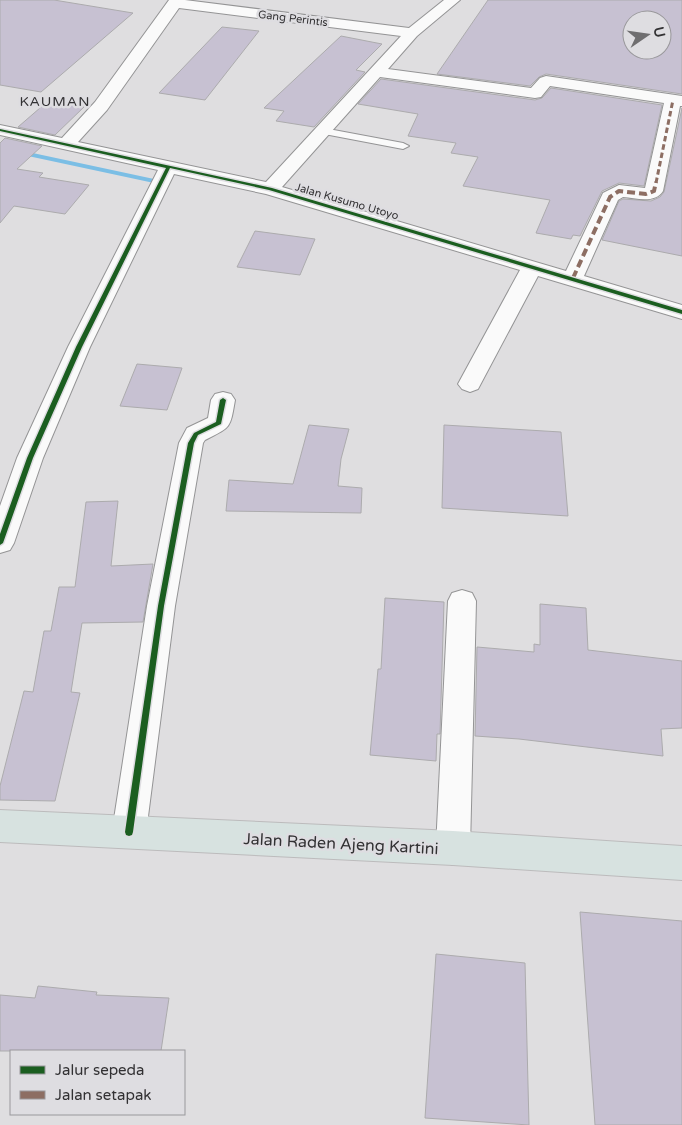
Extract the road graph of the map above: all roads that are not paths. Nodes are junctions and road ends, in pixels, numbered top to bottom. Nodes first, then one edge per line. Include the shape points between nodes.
1 (453, 0) edge
2 (175, 2) edge
3 (412, 34) junction
4 (377, 72) junction
5 (677, 100) edge
6 (0, 130) edge
7 (323, 131) junction
8 (67, 144) junction
9 (403, 146) dead end
10 (168, 168) junction
11 (270, 189) junction
12 (533, 266) junction
13 (573, 278) junction
14 (682, 312) edge
15 (470, 384) dead end
16 (223, 400) dead end
17 (0, 543) edge
18 (462, 601) dead end
19 (0, 826) edge
20 (129, 832) junction
21 (453, 848) junction
22 (682, 863) edge

1 - 3 street
2 - 3 street, Gang Perintis
2 - 8 street via 101,106
3 - 4 street
4 - 5 street via 536,93 546,81
4 - 7 street
5 - 13 street via 654,191 643,194 623,190 613,193
6 - 8 street, Jalan Kusumo Utoyo
7 - 9 lane
7 - 11 street
8 - 10 street, Jalan Kusumo Utoyo
10 - 11 street, Jalan Kusumo Utoyo
10 - 17 street via 75,356 30,458
11 - 12 street, Jalan Kusumo Utoyo
12 - 13 street, Jalan Kusumo Utoyo
12 - 15 street
13 - 14 street, Jalan Kusumo Utoyo
16 - 20 street via 219,423 196,434 192,443 161,606
18 - 21 street
19 - 20 highway, Jalan Raden Ajeng Kartini
20 - 21 highway, Jalan Raden Ajeng Kartini
21 - 22 highway, Jalan Raden Ajeng Kartini

